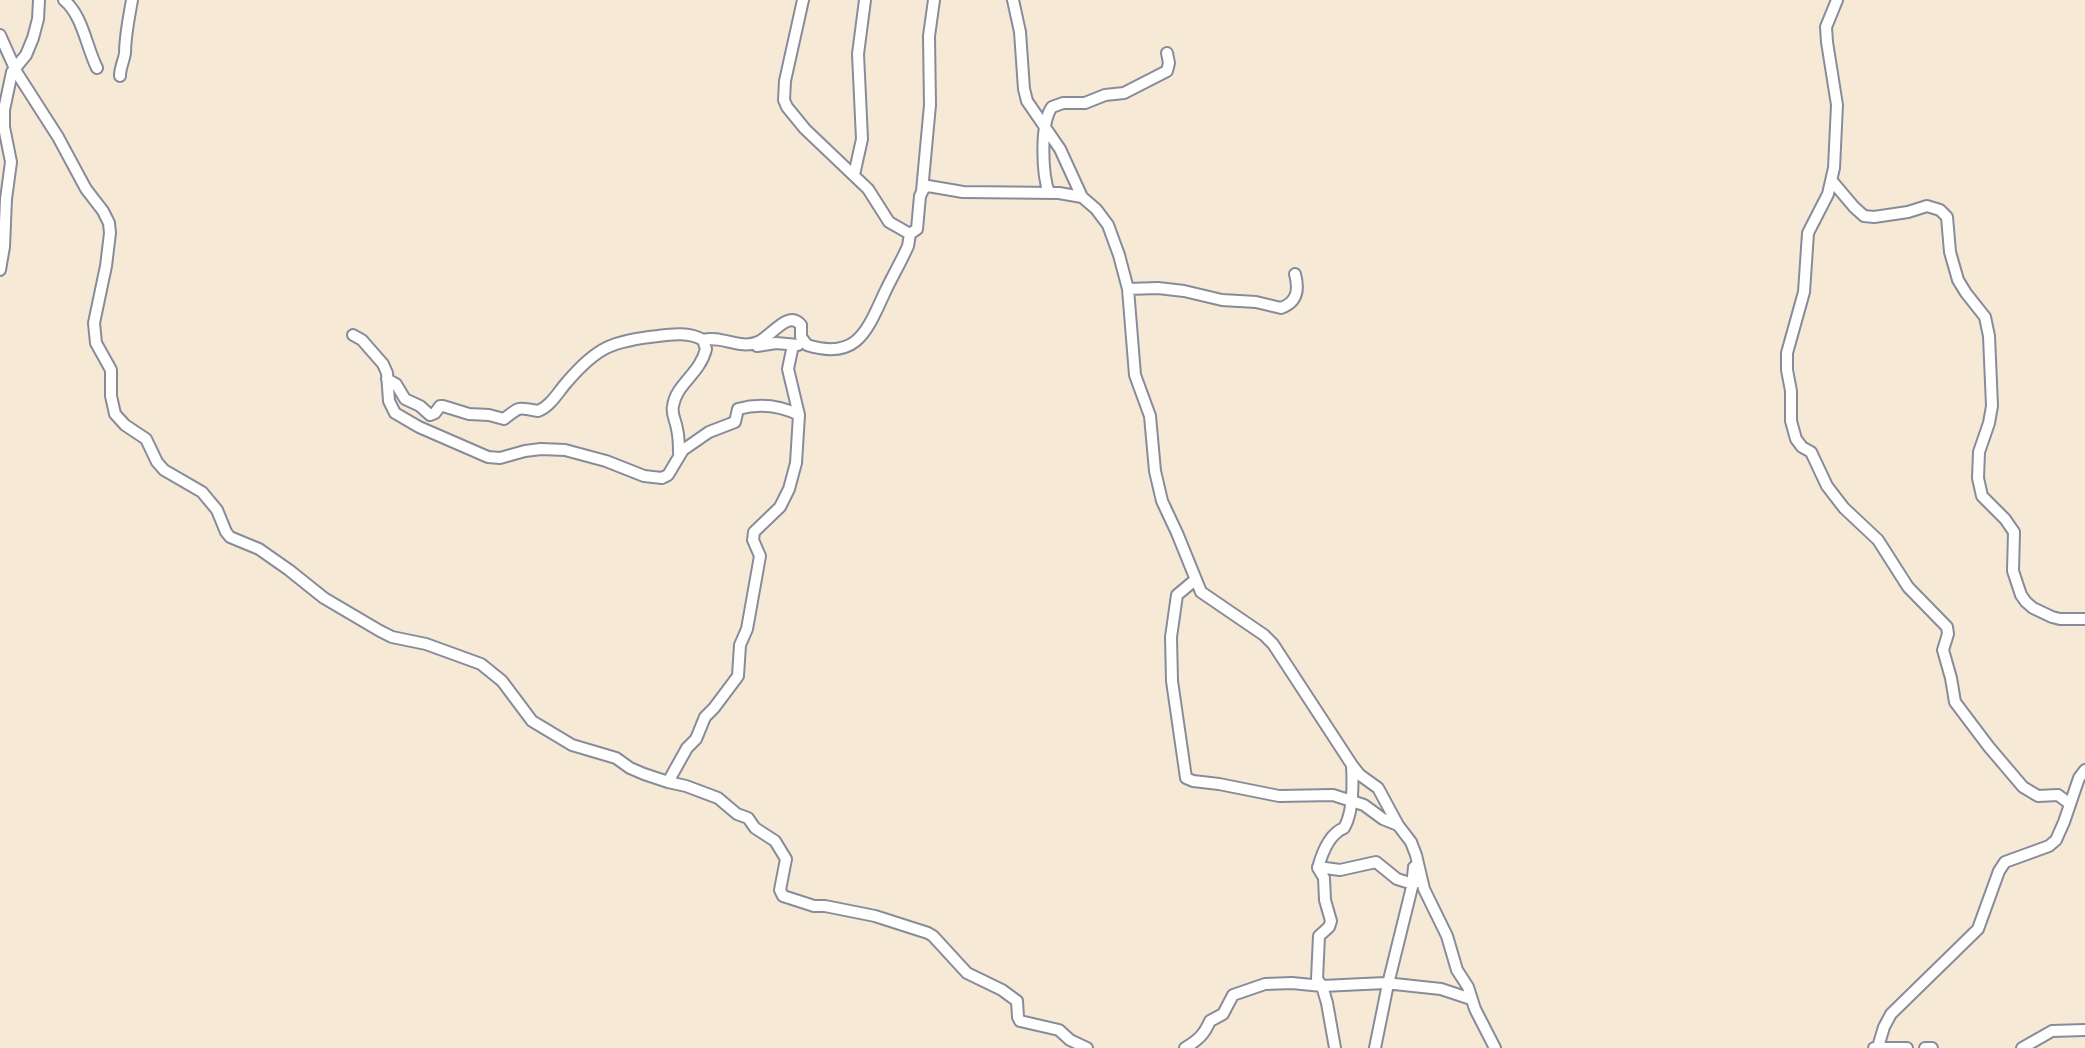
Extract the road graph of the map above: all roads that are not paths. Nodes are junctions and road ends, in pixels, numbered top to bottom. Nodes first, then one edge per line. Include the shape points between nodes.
1 (39, 0) edge
2 (64, 0) edge
3 (132, 0) edge
4 (803, 0) edge
5 (865, 0) edge
6 (934, 0) edge
7 (1014, 0) edge
8 (1838, 0) edge
9 (0, 35) edge
10 (1167, 53) dead end
11 (97, 68) dead end
12 (9, 70) edge
13 (120, 76) dead end
14 (1045, 127) junction
15 (854, 175) junction
16 (1832, 181) junction
17 (922, 191) junction
18 (1049, 193) junction
19 (1082, 197) junction
20 (910, 234) junction
21 (0, 270) edge
22 (1295, 274) dead end
23 (1128, 290) junction
24 (353, 335) dead end
25 (763, 340) junction
26 (718, 341) junction
27 (776, 343) junction
28 (704, 344) junction
29 (751, 344) junction
30 (793, 345) junction
31 (807, 345) junction
32 (387, 379) junction
33 (799, 415) junction
34 (679, 453) junction
35 (1195, 580) junction
36 (2085, 619) edge
37 (1352, 765) junction
38 (2085, 770) edge
39 (668, 782) junction
40 (1351, 801) junction
41 (2070, 804) junction
42 (1398, 825) junction
43 (1318, 867) junction
44 (1417, 882) junction
45 (1388, 984) junction
46 (1322, 986) junction
47 (1471, 999) junction
48 (2085, 1030) edge
49 (1876, 1047) edge
50 (1087, 1048) edge
51 (1185, 1048) edge
52 (1335, 1048) edge
53 (1375, 1048) edge
54 (1495, 1048) edge
55 (1907, 1048) edge
56 (1925, 1048) edge
57 (1932, 1048) edge
58 (2022, 1048) edge

1 - 12 street via 30,47
2 - 11 street via 80,24
3 - 13 street
4 - 15 street via 784,100 805,129
5 - 15 street via 858,54 862,139
6 - 17 street
7 - 14 street via 1025,96
8 - 16 street via 1826,27 1837,105
9 - 12 street
10 - 14 street via 1167,71 1124,93 1084,103 1057,104 1048,114
12 - 21 street via 4,110 11,162
12 - 39 street via 58,137 106,217 109,247 93,333 111,370 115,414 146,439 164,470 202,492 217,510 230,537 279,562 340,609 392,637 426,644 481,664 502,681 537,725 578,747 616,758 630,768
14 - 18 street via 1043,166
14 - 19 street via 1066,159
15 - 20 street via 889,222
16 - 36 street via 1864,216 1927,206 1941,210 1947,217 1950,252 1958,280 1985,317 1989,336 1993,394 1979,452 1982,496 2014,532 2013,571 2026,602 2052,617
16 - 41 street via 1808,233 1804,292 1787,353 1791,421 1796,439 1811,452 1827,486 1844,507 1878,540 1908,587 1947,627 1943,650 1953,696 1971,725 2023,787 2038,796 2058,795
17 - 18 street via 928,186 963,192
17 - 20 street via 919,224
18 - 19 street
19 - 23 street via 1108,225
20 - 31 street via 902,259 862,337 841,347
22 - 23 street via 1296,297 1281,308 1184,291
23 - 35 street via 1135,375 1150,416 1160,494
24 - 32 street via 378,357
25 - 26 street via 727,337
25 - 27 street
25 - 29 street
25 - 31 street via 792,320 800,322 801,337
26 - 28 street via 709,339
26 - 29 street
27 - 29 street
27 - 30 street
28 - 32 street via 695,336 672,334 613,344 586,361 546,407 538,411 518,408 504,419 443,406 430,415 405,399 396,384
28 - 34 street via 699,369 681,388 673,404
30 - 31 street
30 - 33 street via 788,369
32 - 34 street via 391,408 403,419 488,457 541,449 565,450 662,478 668,475
33 - 34 street via 772,405 739,409 734,422 709,432
33 - 39 street via 796,463 784,500 753,534 760,555 747,629 740,645 738,676 705,717 696,739
35 - 37 street via 1207,597 1274,644
35 - 40 street via 1177,595 1171,637 1172,680 1185,776 1193,781 1279,796 1328,794
37 - 40 street
37 - 42 street via 1381,792
38 - 41 street
39 - 50 street via 718,798 775,841 786,859 780,890 783,896 875,916 931,935 967,973 1017,1001 1020,1021 1059,1030
40 - 42 street
40 - 43 street via 1346,826 1334,834
41 - 49 street via 2060,833 2052,843 2002,865 1978,928 1891,1014
42 - 44 street via 1412,846
43 - 44 street via 1340,870 1376,862 1397,879
43 - 46 street via 1324,878 1331,921 1319,936 1317,977
44 - 45 street
44 - 47 street via 1447,936
45 - 46 street
45 - 47 street via 1441,989
45 - 53 street
46 - 51 street via 1265,984 1235,995 1223,1014 1210,1021 1196,1042
46 - 52 street
47 - 54 street
48 - 58 street via 2052,1031
49 - 55 street
56 - 57 street

